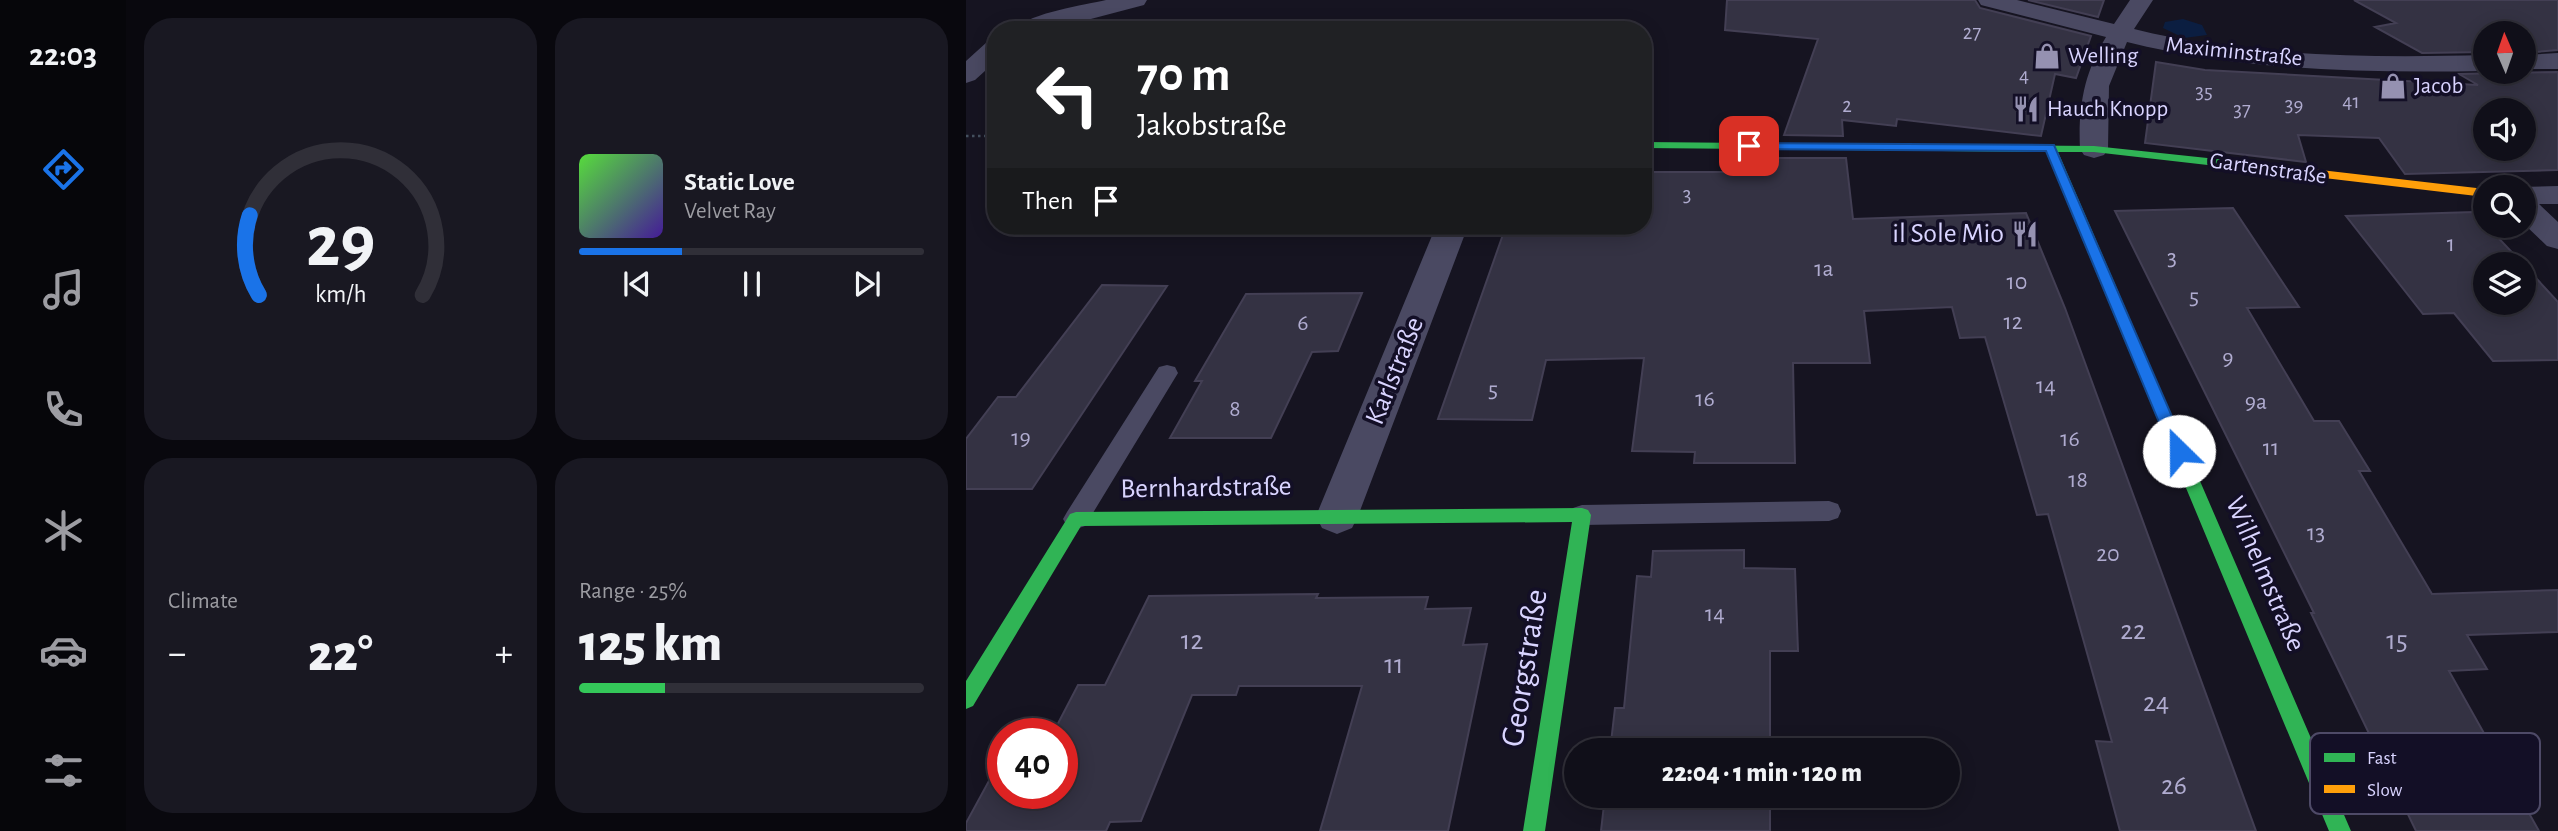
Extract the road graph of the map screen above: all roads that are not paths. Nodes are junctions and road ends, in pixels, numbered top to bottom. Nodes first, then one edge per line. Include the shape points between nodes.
1 (1136, 0) edge
2 (1989, 0) edge
3 (2143, 0) edge
4 (1050, 21) edge
5 (2118, 34) junction
6 (987, 55) edge
7 (2558, 61) edge
8 (2536, 62) edge
9 (2473, 63) edge
10 (966, 75) edge
11 (1652, 145) edge
12 (2050, 148) junction
13 (2094, 149) junction
14 (2473, 192) edge
15 (2536, 195) edge
16 (2558, 195) edge
17 (2536, 218) edge
18 (1448, 235) edge
19 (2558, 239) edge
20 (1167, 373) dead end
21 (1829, 511) dead end
22 (1582, 515) junction
23 (1337, 516) junction
24 (1076, 519) junction
25 (966, 699) edge
26 (2310, 760) edge
27 (2333, 814) edge
28 (1534, 831) edge
29 (2340, 831) edge

1 - 4 street
2 - 5 street, Maximinstraße
3 - 5 street
5 - 9 street, Maximinstraße via 2184,50 2316,61
5 - 13 street via 2100,69 2090,112
6 - 10 street
7 - 8 street
11 - 12 street, Gartenstraße
12 - 13 street, Gartenstraße
12 - 26 street, Wilhelmstraße
13 - 14 street, Gartenstraße
15 - 16 street
17 - 19 street
18 - 23 street, Karlstraße
20 - 24 lane, Bernhardstraße
21 - 22 lane
22 - 23 street
22 - 28 street, Georgstraße
23 - 24 street, Bernhardstraße
24 - 25 street, Bernhardstraße
27 - 29 street, Wilhelmstraße

